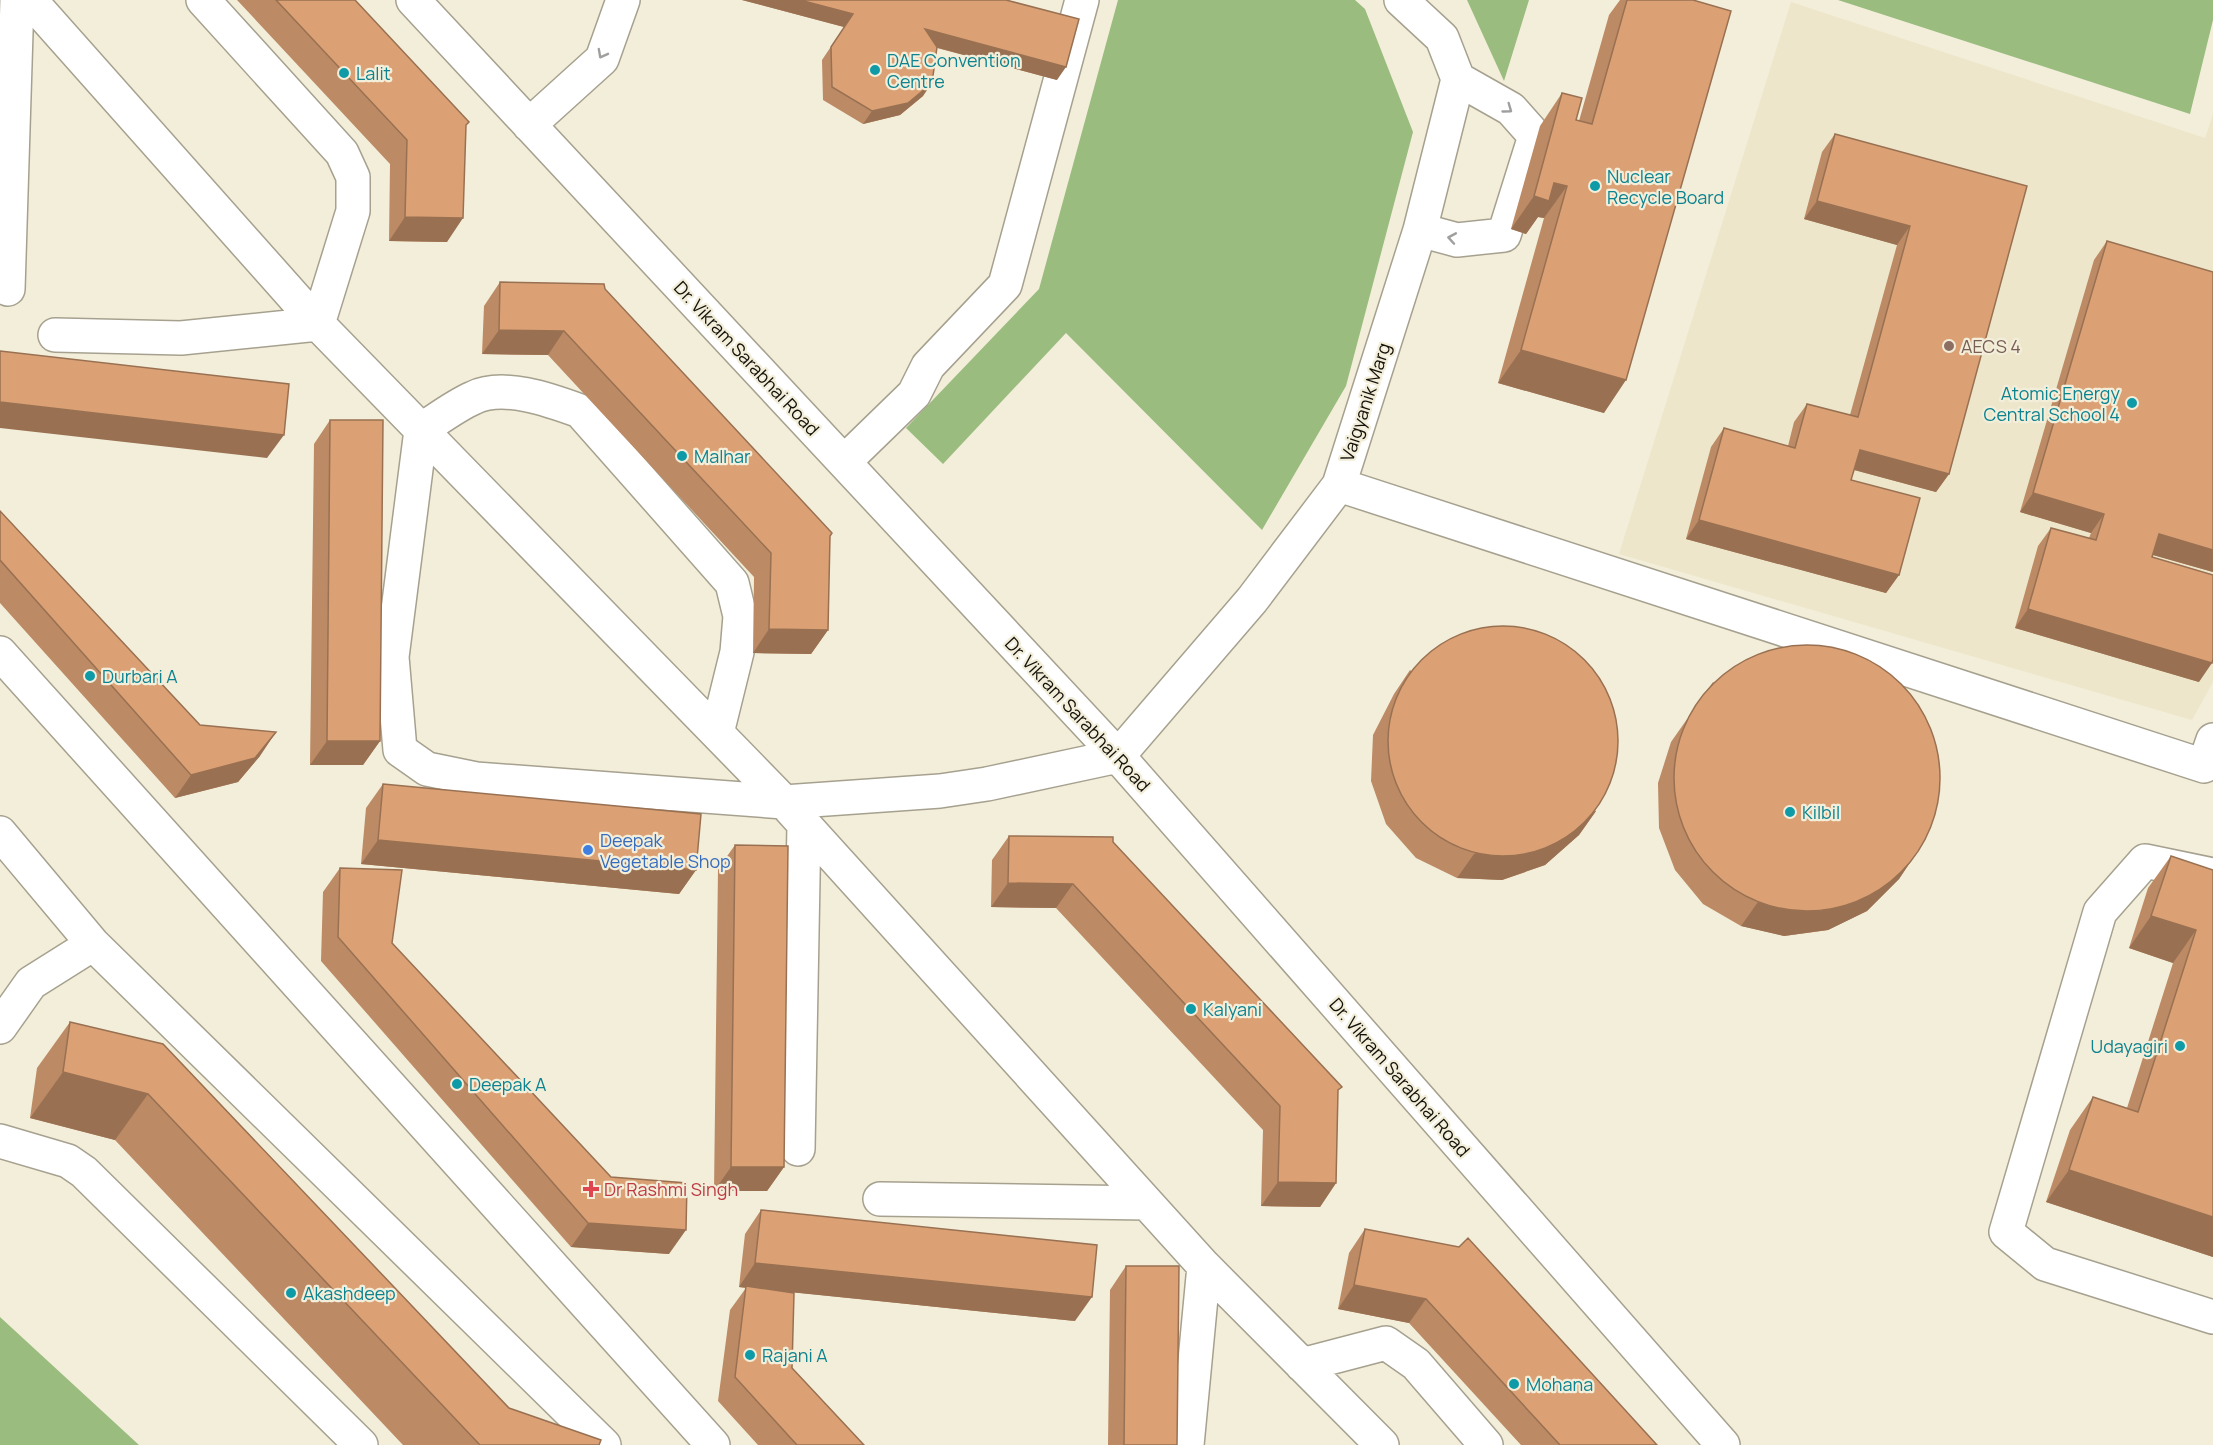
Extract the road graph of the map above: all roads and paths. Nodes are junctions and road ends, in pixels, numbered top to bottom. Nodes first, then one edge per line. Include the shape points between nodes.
1 (17, 0) edge
2 (30, 0) edge
3 (203, 0) edge
4 (413, 0) edge
5 (623, 0) edge
6 (1082, 0) edge
7 (1401, 0) edge
8 (1458, 80) junction
9 (529, 125) junction
10 (1420, 230) junction
11 (8, 289) dead end
12 (318, 324) junction
13 (55, 335) dead end
14 (422, 430) junction
15 (844, 462) junction
16 (1339, 485) junction
17 (0, 653) edge
18 (717, 733) junction
19 (2213, 740) edge
20 (1118, 756) junction
21 (794, 813) junction
22 (0, 833) edge
23 (2213, 875) edge
24 (93, 944) junction
25 (0, 1027) edge
26 (0, 1141) edge
27 (798, 1149) dead end
28 (880, 1199) dead end
29 (1147, 1203) junction
30 (1204, 1266) junction
31 (2213, 1317) edge
32 (1302, 1365) junction
33 (361, 1445) edge
34 (604, 1445) edge
35 (713, 1445) edge
36 (1186, 1445) edge
37 (1382, 1445) edge
38 (1486, 1445) edge
39 (1723, 1445) edge

1 - 11 street
2 - 12 street
3 - 12 street via 342,153 353,177 352,211
4 - 9 street, Dr. Vikram Sarabhai Road
5 -> 9 street via 602,59
6 - 15 street via 1005,285 927,366 914,394
7 - 8 street via 1442,38
8 - 10 street, Vaigyanik Marg
8 -> 10 street via 1511,109 1535,136 1504,235 1457,240
9 - 15 street, Dr. Vikram Sarabhai Road
10 - 16 street, Vaigyanik Marg
12 - 13 street via 181,338
12 - 14 street
14 - 18 street
14 - 18 street via 474,397 501,392 546,399 580,411 732,583 740,616 737,652
14 - 21 street via 392,657 400,750 427,769 476,779
15 - 20 street, Dr. Vikram Sarabhai Road
16 - 19 street via 2204,766
16 - 20 street, Vaigyanik Marg via 1251,600
17 - 35 street
18 - 21 street
20 - 21 street via 987,784
20 - 39 street, Dr. Vikram Sarabhai Road
21 - 27 street
21 - 29 street
22 - 24 street
23 - 31 street via 2145,861 2100,912 2006,1232 2046,1264
24 - 25 street via 31,983
24 - 34 street
26 - 33 street via 68,1161 84,1172
28 - 29 street
29 - 30 street
30 - 32 street
30 - 36 street
32 - 37 street
32 - 38 street via 1386,1343 1416,1364

